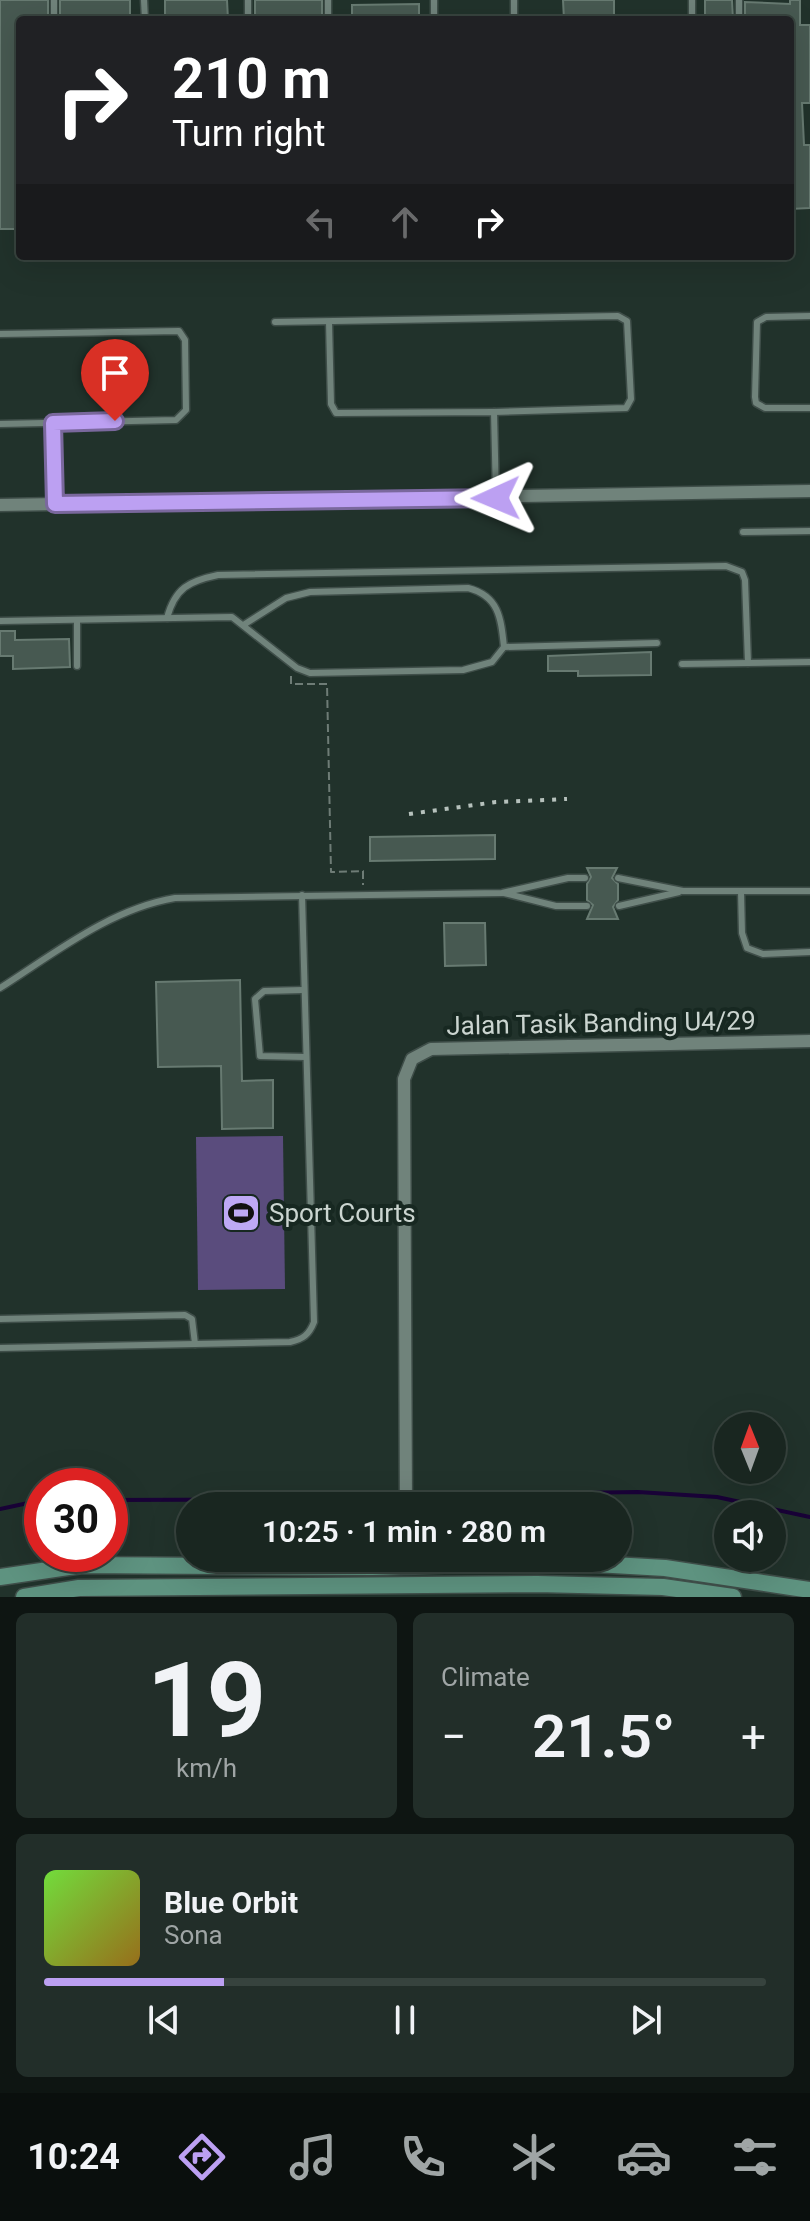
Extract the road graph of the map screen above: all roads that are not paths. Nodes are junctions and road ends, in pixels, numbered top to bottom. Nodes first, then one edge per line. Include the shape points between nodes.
1 (810, 316) edge
2 (275, 322) dead end
3 (329, 322) junction
4 (0, 334) edge
5 (810, 408) edge
6 (494, 412) junction
7 (53, 423) junction
8 (0, 424) edge
9 (810, 491) edge
10 (496, 498) junction
11 (55, 504) junction
12 (0, 505) edge
13 (810, 531) edge
14 (743, 532) dead end
15 (167, 618) junction
16 (77, 620) junction
17 (0, 621) edge
18 (245, 624) junction
19 (657, 643) dead end
20 (504, 647) junction
21 (810, 662) edge
22 (748, 663) junction
23 (682, 664) dead end
24 (77, 666) dead end
25 (585, 878) dead end
26 (618, 878) dead end
27 (683, 891) junction
28 (810, 891) edge
29 (741, 892) junction
30 (502, 893) junction
31 (302, 895) junction
32 (587, 906) dead end
33 (619, 906) dead end
34 (810, 952) edge
35 (0, 988) edge
36 (303, 990) junction
37 (810, 1041) edge
38 (306, 1057) junction
39 (0, 1319) edge
40 (195, 1344) junction
41 (0, 1348) edge
42 (406, 1492) edge
43 (176, 1566) edge
44 (632, 1566) edge
45 (0, 1577) edge
46 (810, 1590) edge
47 (24, 1597) edge
48 (733, 1597) edge

1 - 5 lane via 757,322 755,397 765,408
2 - 3 lane
3 - 6 lane via 331,404 336,413
3 - 6 lane via 618,316 627,321 631,399 626,408
4 - 7 lane via 183,334 186,410 181,419
6 - 10 lane
7 - 8 lane
7 - 11 lane
9 - 10 street
10 - 11 street
11 - 12 street
13 - 14 lane
15 - 16 lane
15 - 18 lane via 222,617
15 - 22 lane via 173,597 183,586 218,575 726,566 742,572 745,580
16 - 17 lane
16 - 24 lane
18 - 20 lane via 310,673 463,670 492,662
18 - 20 lane via 286,598 310,592 468,588 482,592 498,608
19 - 20 lane
21 - 22 lane
22 - 23 lane
25 - 30 lane
26 - 27 lane
27 - 29 lane
27 - 33 lane
28 - 29 lane
29 - 34 lane via 747,948 763,954
30 - 31 lane
30 - 32 lane via 556,906
31 - 35 lane via 146,903 101,924
31 - 36 lane
36 - 38 lane
36 - 38 lane via 264,991 255,999 260,1056
37 - 42 street, Jalan Tasik Banding U4/29 via 431,1049 412,1059 404,1079
38 - 40 lane via 314,1322 300,1340 290,1342
39 - 40 lane via 185,1315 193,1322
40 - 41 lane
43 - 45 main road via 82,1565
44 - 46 main road
47 - 48 main road via 79,1588 537,1584 663,1587

